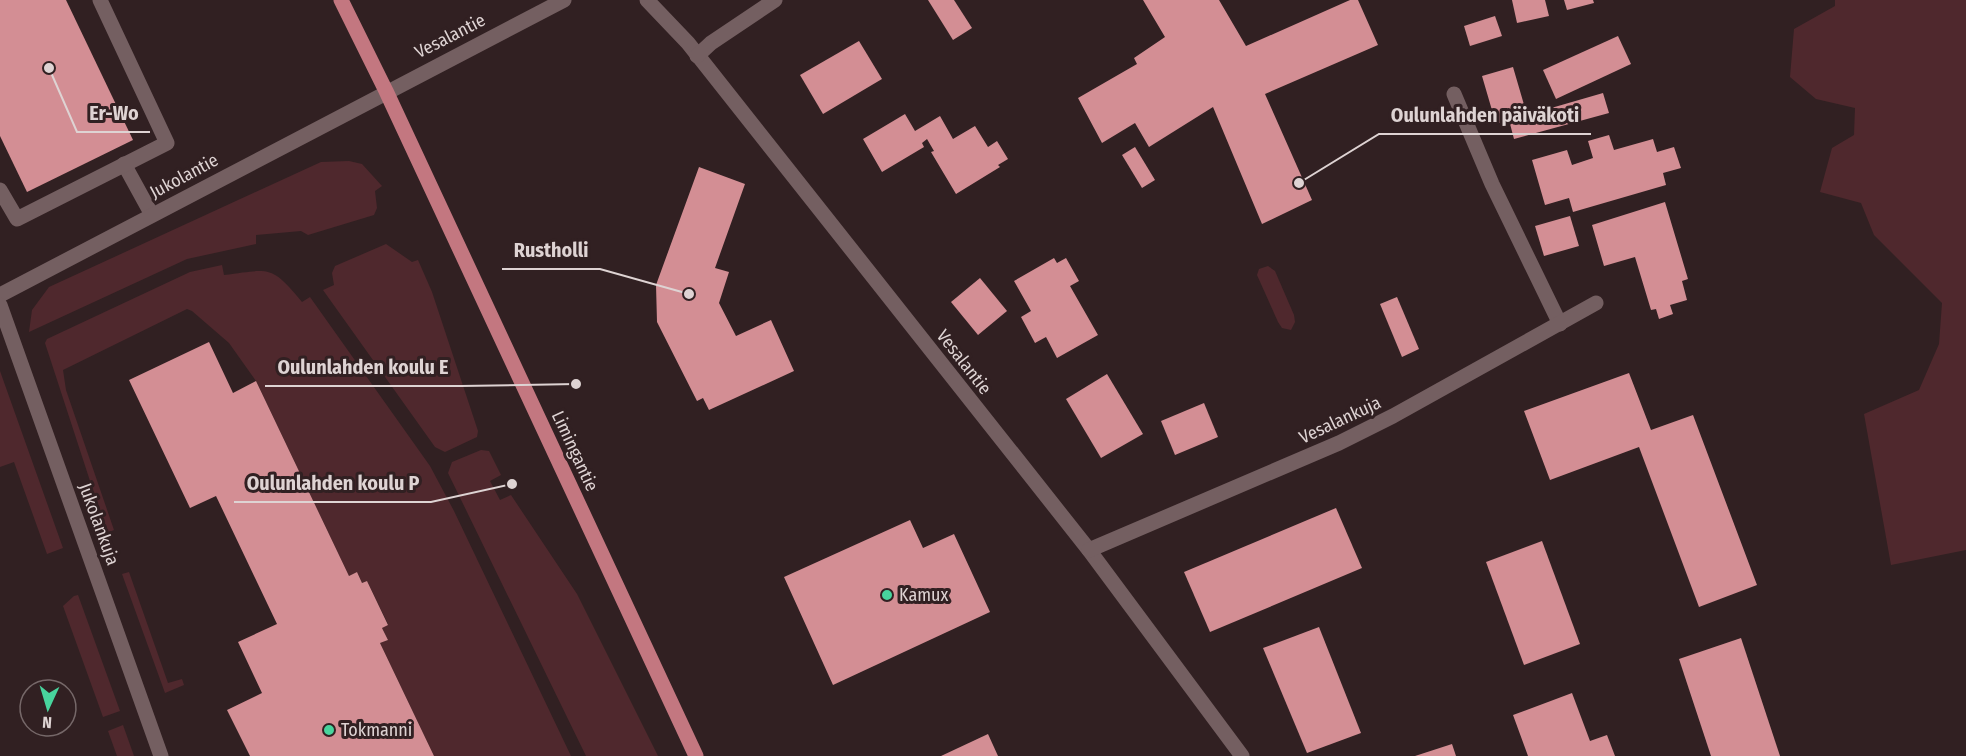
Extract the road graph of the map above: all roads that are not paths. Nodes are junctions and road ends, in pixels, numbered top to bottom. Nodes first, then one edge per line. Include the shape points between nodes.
1 (100, 0) edge
2 (341, 0) edge
3 (564, 0) edge
4 (647, 0) edge
5 (775, 0) edge
6 (697, 56) junction
7 (386, 91) junction
8 (1454, 94) dead end
9 (124, 164) junction
10 (0, 190) edge
11 (152, 214) junction
12 (0, 295) edge
13 (1596, 303) dead end
14 (0, 305) edge
15 (1560, 324) junction
16 (1089, 550) junction
17 (161, 756) edge
18 (696, 756) edge
19 (1242, 756) edge

1 - 9 street via 167,143
2 - 7 main road, Limingantie
3 - 7 street, Vesalantie
4 - 6 street, Vesalantie
5 - 6 street
6 - 16 street, Vesalantie
7 - 11 street, Jukolantie
7 - 18 main road, Limingantie
8 - 15 street via 1492,184
9 - 10 street via 17,219
9 - 11 street
11 - 12 street, Jukolantie
13 - 15 street, Vesalankuja
14 - 17 street, Jukolankuja
15 - 16 street, Vesalankuja via 1394,417
16 - 19 street, Vesalantie

